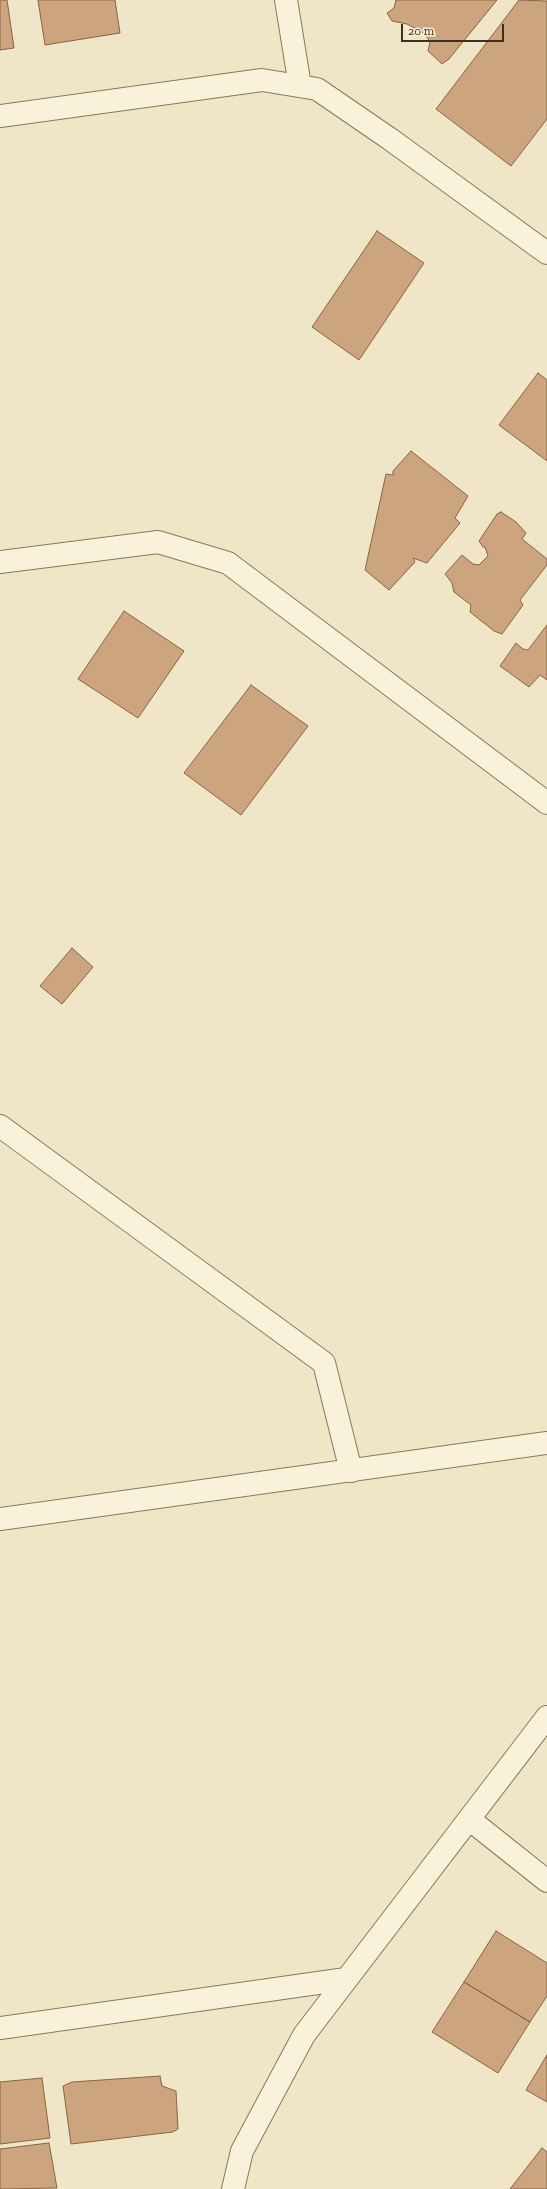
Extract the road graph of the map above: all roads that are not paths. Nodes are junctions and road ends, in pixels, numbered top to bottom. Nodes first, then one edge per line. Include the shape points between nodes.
1 (286, 0) edge
2 (300, 86) junction
3 (0, 116) edge
4 (547, 254) edge
5 (0, 562) edge
6 (547, 803) edge
7 (0, 1126) edge
8 (547, 1443) edge
9 (351, 1471) junction
10 (0, 1519) edge
11 (547, 1717) edge
12 (469, 1819) junction
13 (547, 1881) edge
14 (346, 1979) junction
15 (0, 2028) edge
16 (232, 2189) edge

1 - 2 street
2 - 3 street via 262,80
2 - 4 street via 317,89
5 - 6 street via 158,542 228,562
7 - 9 street via 324,1363
8 - 9 street
9 - 10 street
11 - 12 street
12 - 13 street
12 - 14 street
14 - 15 street
14 - 16 street via 304,2035 242,2151

